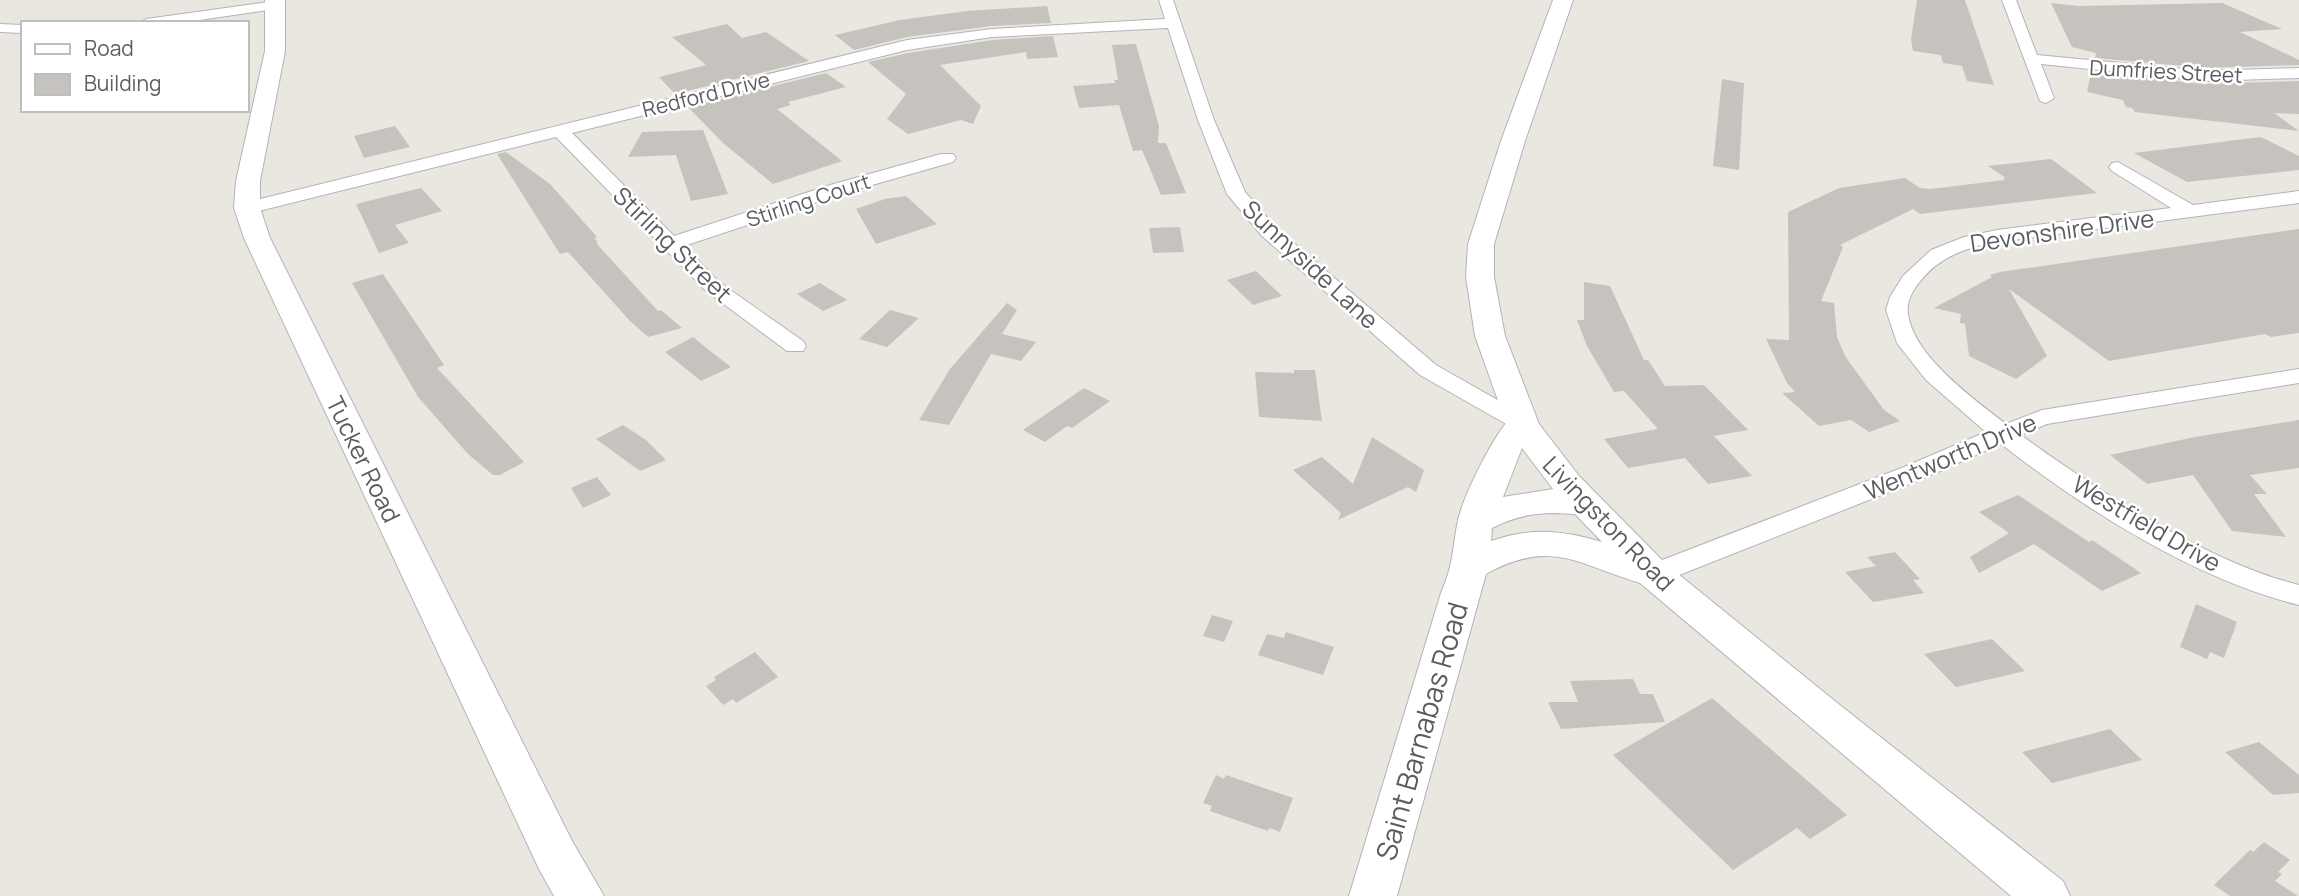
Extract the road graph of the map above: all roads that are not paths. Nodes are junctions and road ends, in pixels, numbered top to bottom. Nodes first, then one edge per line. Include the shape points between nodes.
1 (1166, 0) edge
2 (1563, 0) edge
3 (2009, 0) edge
4 (276, 2) edge
5 (158, 21) edge
6 (1172, 23) junction
7 (0, 28) edge
8 (21, 29) edge
9 (2033, 59) junction
10 (2299, 73) edge
11 (2046, 98) dead end
12 (560, 131) junction
13 (947, 158) dead end
14 (2118, 167) dead end
15 (2299, 197) edge
16 (247, 208) junction
17 (2189, 211) junction
18 (669, 244) junction
19 (795, 346) dead end
20 (2299, 376) edge
21 (1523, 424) junction
22 (2003, 433) junction
23 (1584, 503) junction
24 (1477, 546) junction
25 (1654, 574) junction
26 (2299, 595) edge
27 (580, 896) edge
28 (1373, 896) edge
29 (2046, 896) edge

1 - 6 street, Sunnyside Lane
2 - 21 main road, Livingston Road via 1481,244 1480,276 1490,336
3 - 9 street
4 - 5 street
4 - 16 main road, Tucker Road via 275,51 248,181
6 - 12 street, Redford Drive via 992,33 919,43
6 - 21 street, Sunnyside Lane via 1233,187 1256,219 1428,370
7 - 8 street
9 - 10 street, Dumfries Street via 2204,76
9 - 11 street
12 - 16 street, Redford Drive
12 - 18 street, Stirling Street
13 - 18 street, Stirling Court
14 - 17 street
15 - 17 street, Devonshire Drive
16 - 27 main road, Tucker Road via 293,316 555,854
17 - 22 street, Devonshire Drive via 1979,239 1950,246 1917,270 1897,314 1908,344 1950,391
18 - 19 street, Stirling Street via 721,294
20 - 22 street, Wentworth Drive via 2053,415
21 - 23 main road, Livingston Road
21 - 24 main road via 1507,444
22 - 25 street, Wentworth Drive
22 - 26 street, Westfield Drive via 2176,545 2231,572
23 - 24 main road, Saint Barnabas Road via 1505,528 1492,542
23 - 25 main road, Livingston Road
24 - 25 main road via 1567,543
24 - 28 main road, Saint Barnabas Road
25 - 29 main road, Livingston Road

